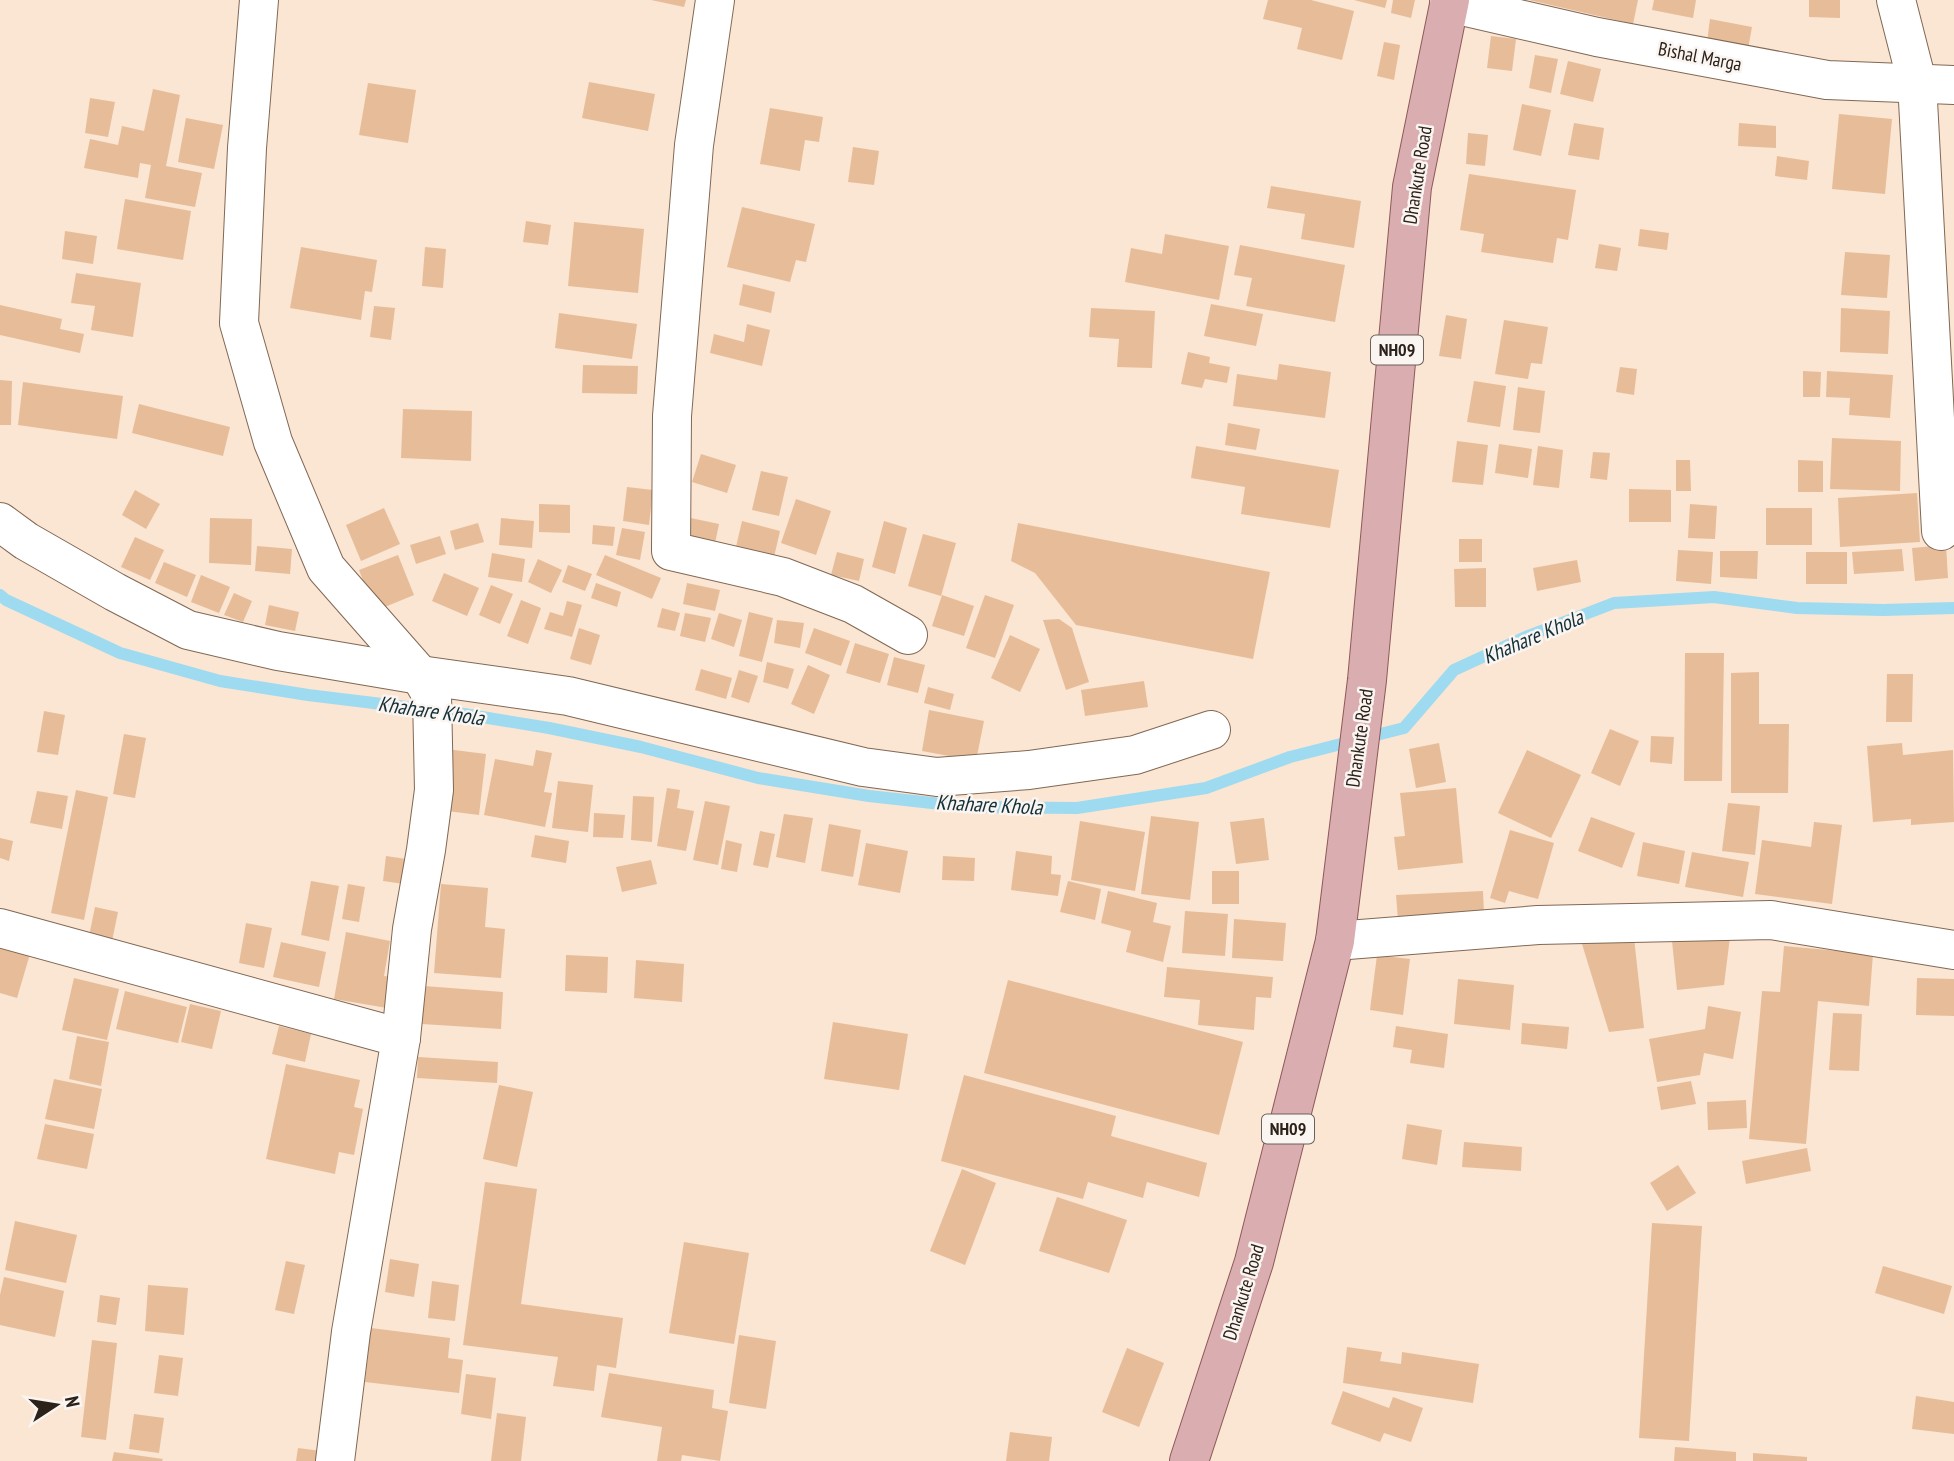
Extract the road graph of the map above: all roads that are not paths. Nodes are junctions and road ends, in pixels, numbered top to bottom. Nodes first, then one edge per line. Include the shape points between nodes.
1 (259, 0) edge
2 (715, 0) edge
3 (1896, 0) edge
4 (1449, 1) edge
5 (1936, 83) edge
6 (0, 522) edge
7 (1941, 531) dead end
8 (908, 635) dead end
9 (428, 701) junction
10 (1211, 730) dead end
11 (0, 928) edge
12 (1335, 940) junction
13 (1954, 950) edge
14 (401, 1038) junction
15 (335, 1461) edge
16 (1189, 1461) edge

1 - 9 street via 239,323 272,442 326,568
2 - 8 street via 694,145 673,402 671,551 783,577 853,604
3 - 5 street
4 - 5 street, Bishal Marga via 1597,37 1827,80
4 - 12 main road, Dhankute Road / NH09 via 1412,187 1365,703
5 - 7 street
6 - 9 street via 115,593 188,630 278,651
9 - 10 street via 568,696 863,767 937,777 1135,755
9 - 14 street via 433,790
11 - 14 street
12 - 13 street via 1538,925 1771,920
12 - 16 main road, Dhankute Road / NH09 via 1254,1262
14 - 15 street via 351,1332

